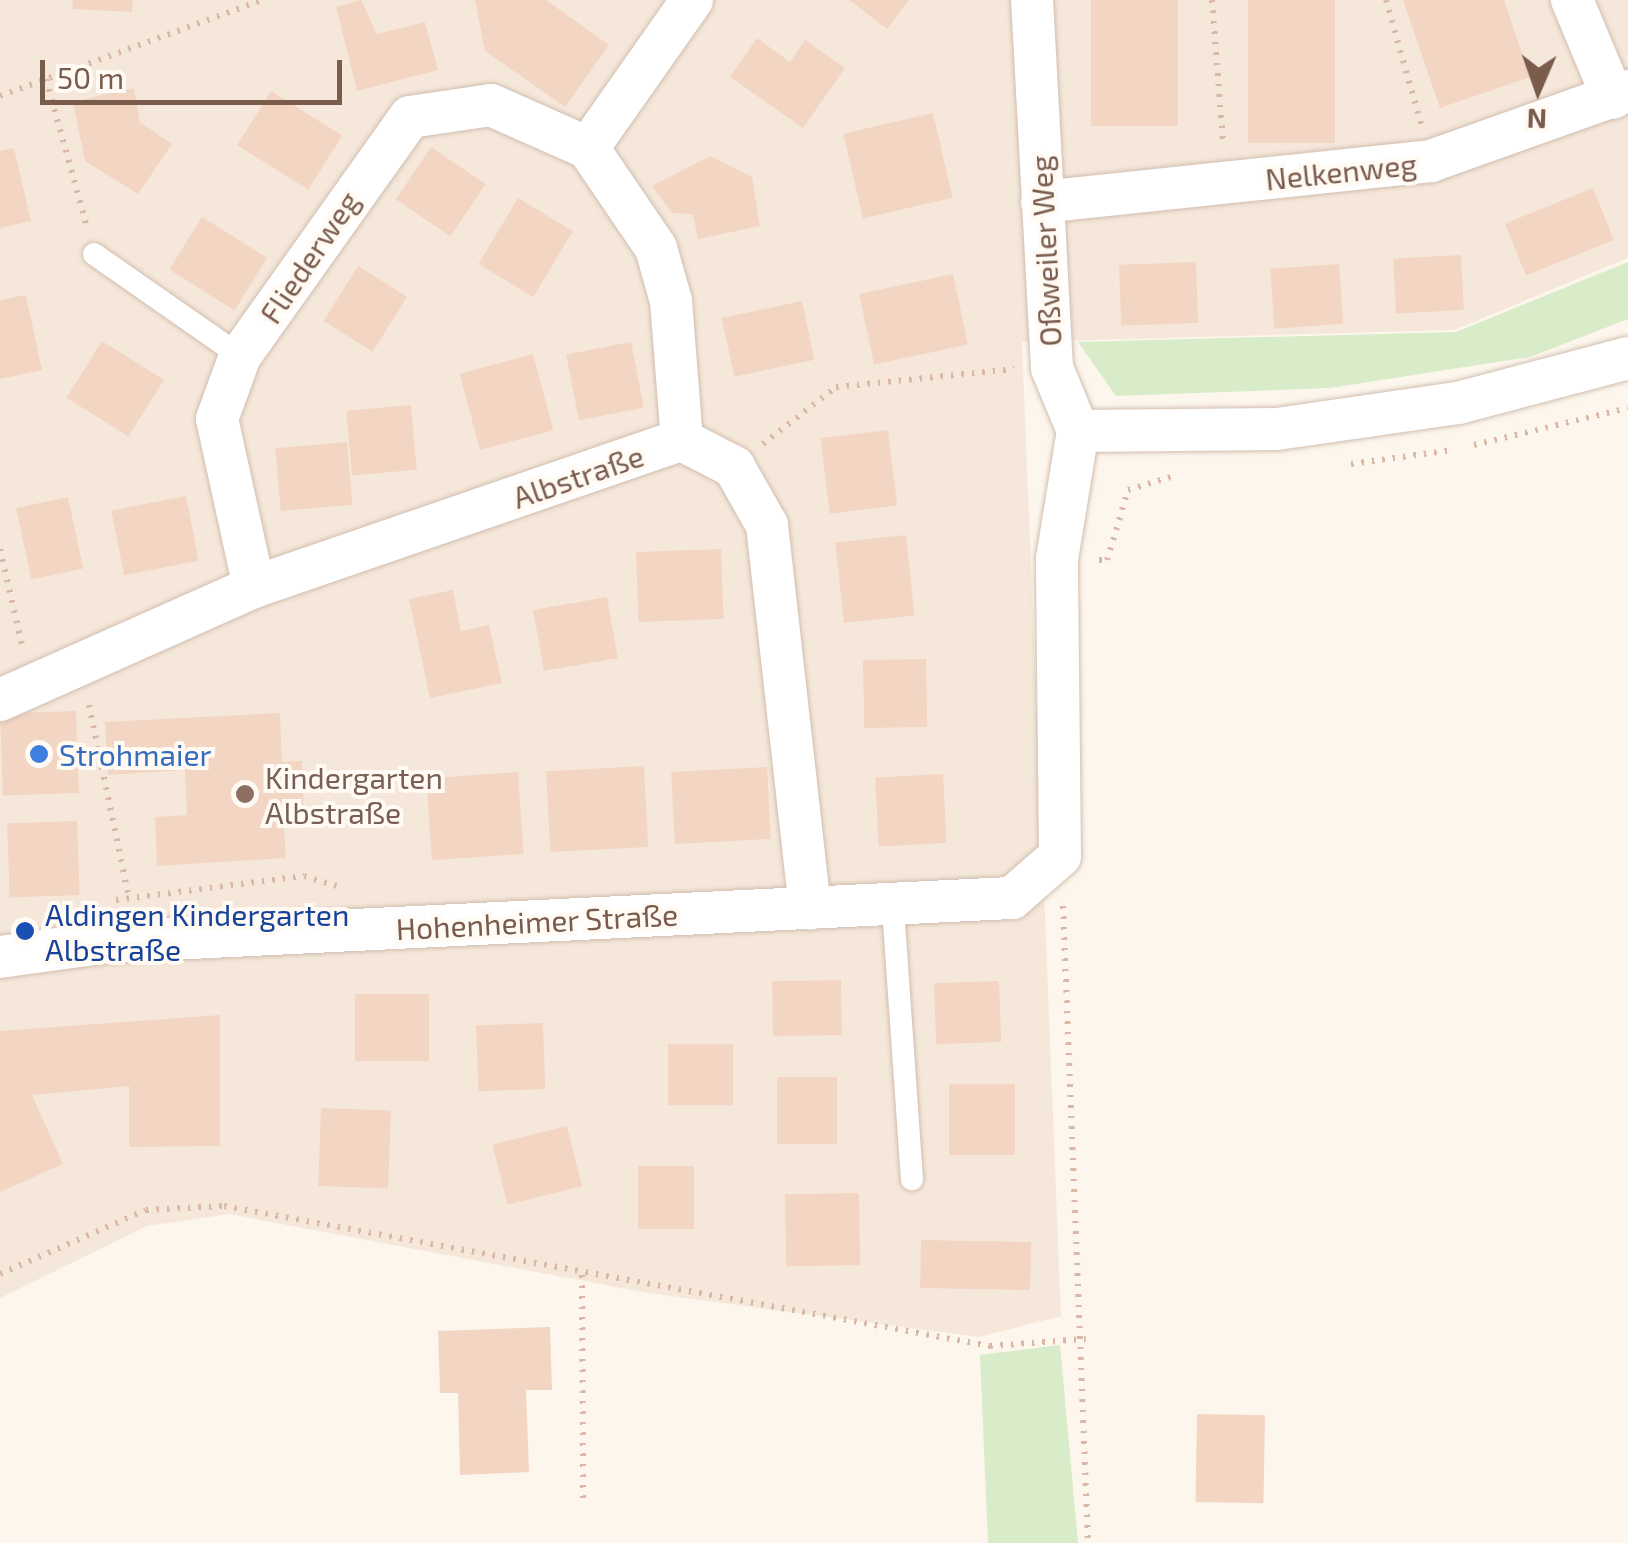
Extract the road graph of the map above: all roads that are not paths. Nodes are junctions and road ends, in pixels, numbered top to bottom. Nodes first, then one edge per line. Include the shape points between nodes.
1 (692, 0) edge
2 (1032, 0) edge
3 (1572, 0) edge
4 (1621, 94) edge
5 (588, 148) junction
6 (1042, 202) junction
7 (94, 254) road end
8 (240, 356) junction
9 (1628, 358) edge
10 (1078, 431) junction
11 (682, 440) junction
12 (254, 586) junction
13 (16, 695) edge
14 (893, 908) junction
15 (810, 909) junction
16 (0, 957) edge
17 (912, 1179) dead end

1 - 5 street
2 - 6 street, Oßweiler Weg
3 - 4 street
4 - 6 street, Nelkenweg via 1431,161
5 - 8 street, Fliederweg via 491,105 410,118
5 - 11 street via 656,248 671,301
6 - 10 street, Oßweiler Weg via 1052,368
7 - 8 lane
8 - 12 street, Fliederweg via 217,419
9 - 10 street via 1458,404 1277,429
10 - 14 street, Hohenheimer Straße via 1058,559 1060,856 1012,898
11 - 12 street, Albstraße
11 - 15 street, Albstraße via 734,467 766,525
12 - 13 street, Albstraße
14 - 15 street, Hohenheimer Straße
14 - 17 lane
15 - 16 street, Hohenheimer Straße via 108,942

